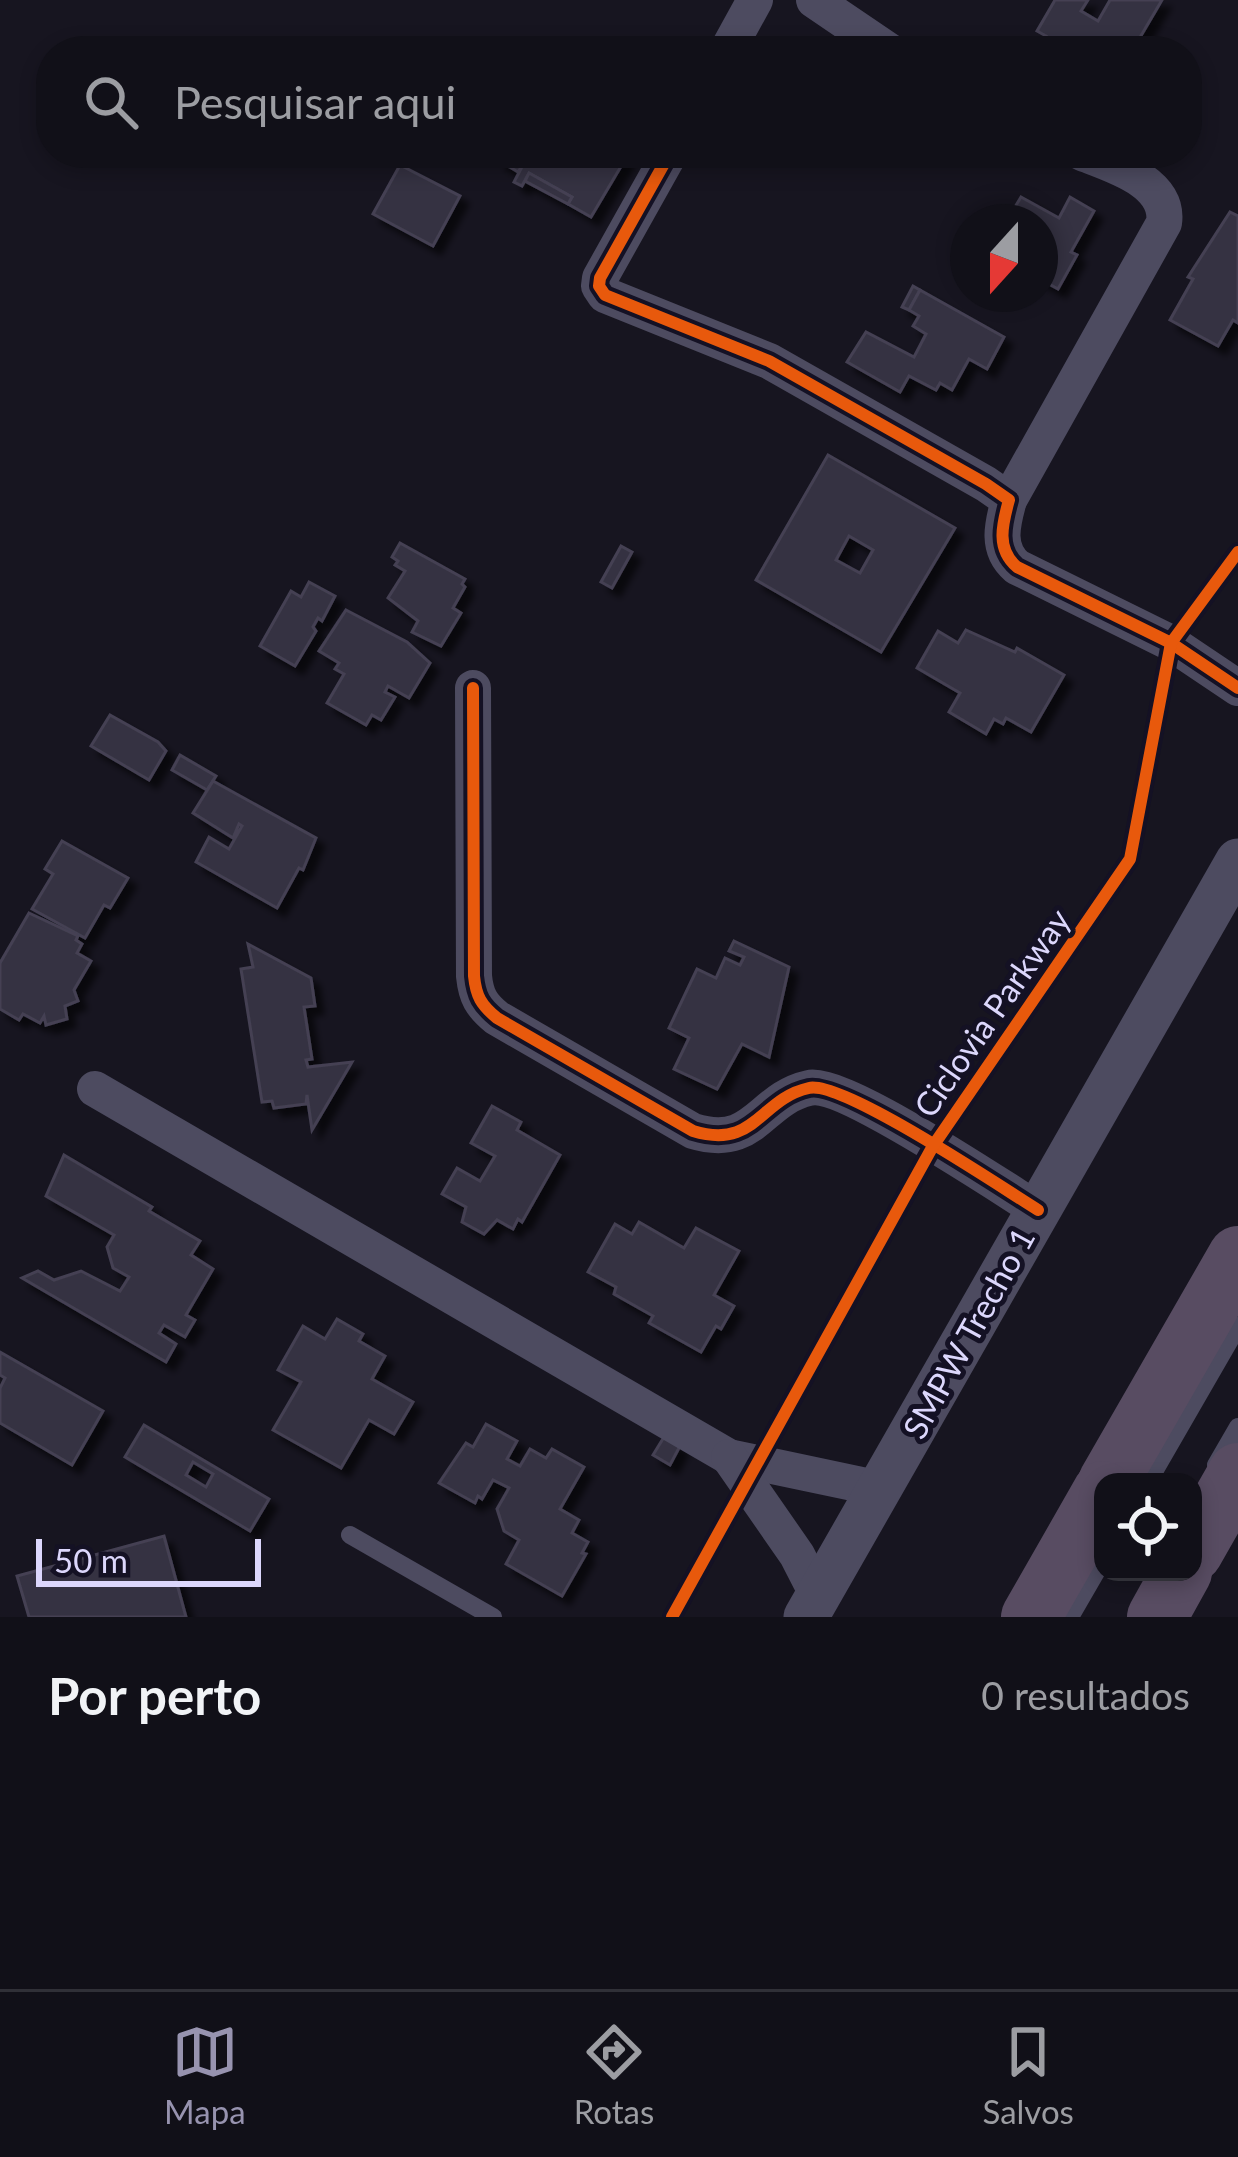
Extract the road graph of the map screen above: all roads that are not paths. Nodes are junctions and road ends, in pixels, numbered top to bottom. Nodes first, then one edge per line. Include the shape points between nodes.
1 (755, 0) edge
2 (814, 0) edge
3 (735, 36) edge
4 (867, 36) edge
5 (662, 168) edge
6 (1116, 168) edge
7 (1009, 500) junction
8 (473, 688) dead end
9 (1238, 688) edge
10 (1238, 861) edge
11 (95, 1088) dead end
12 (1038, 1210) junction
13 (1238, 1256) edge
14 (1238, 1326) edge
15 (1238, 1427) edge
16 (729, 1456) junction
17 (1113, 1473) edge
18 (1153, 1473) edge
19 (1221, 1479) edge
20 (881, 1489) junction
21 (1094, 1507) edge
22 (1202, 1529) edge
23 (350, 1535) dead end
24 (1094, 1576) edge
25 (1177, 1581) edge
26 (812, 1606) edge
27 (493, 1617) edge
28 (1031, 1617) edge
29 (1070, 1617) edge
30 (1156, 1617) edge

1 - 3 street
2 - 4 street
5 - 7 street via 601,278 604,295 769,361
6 - 7 street via 1157,194 1164,224
7 - 9 street via 1002,543 1017,567 1171,643
8 - 12 street via 474,976 483,1007 693,1131 732,1136 818,1088 864,1105
10 - 12 street, SMPW Trecho 1
11 - 16 street
12 - 20 street, SMPW Trecho 1
13 - 17 highway
14 - 18 lane
15 - 19 lane
16 - 20 street
16 - 26 street via 797,1555
19 - 22 highway
20 - 26 street, SMPW Trecho 1
21 - 28 highway
23 - 27 lane
24 - 29 lane
25 - 30 highway

